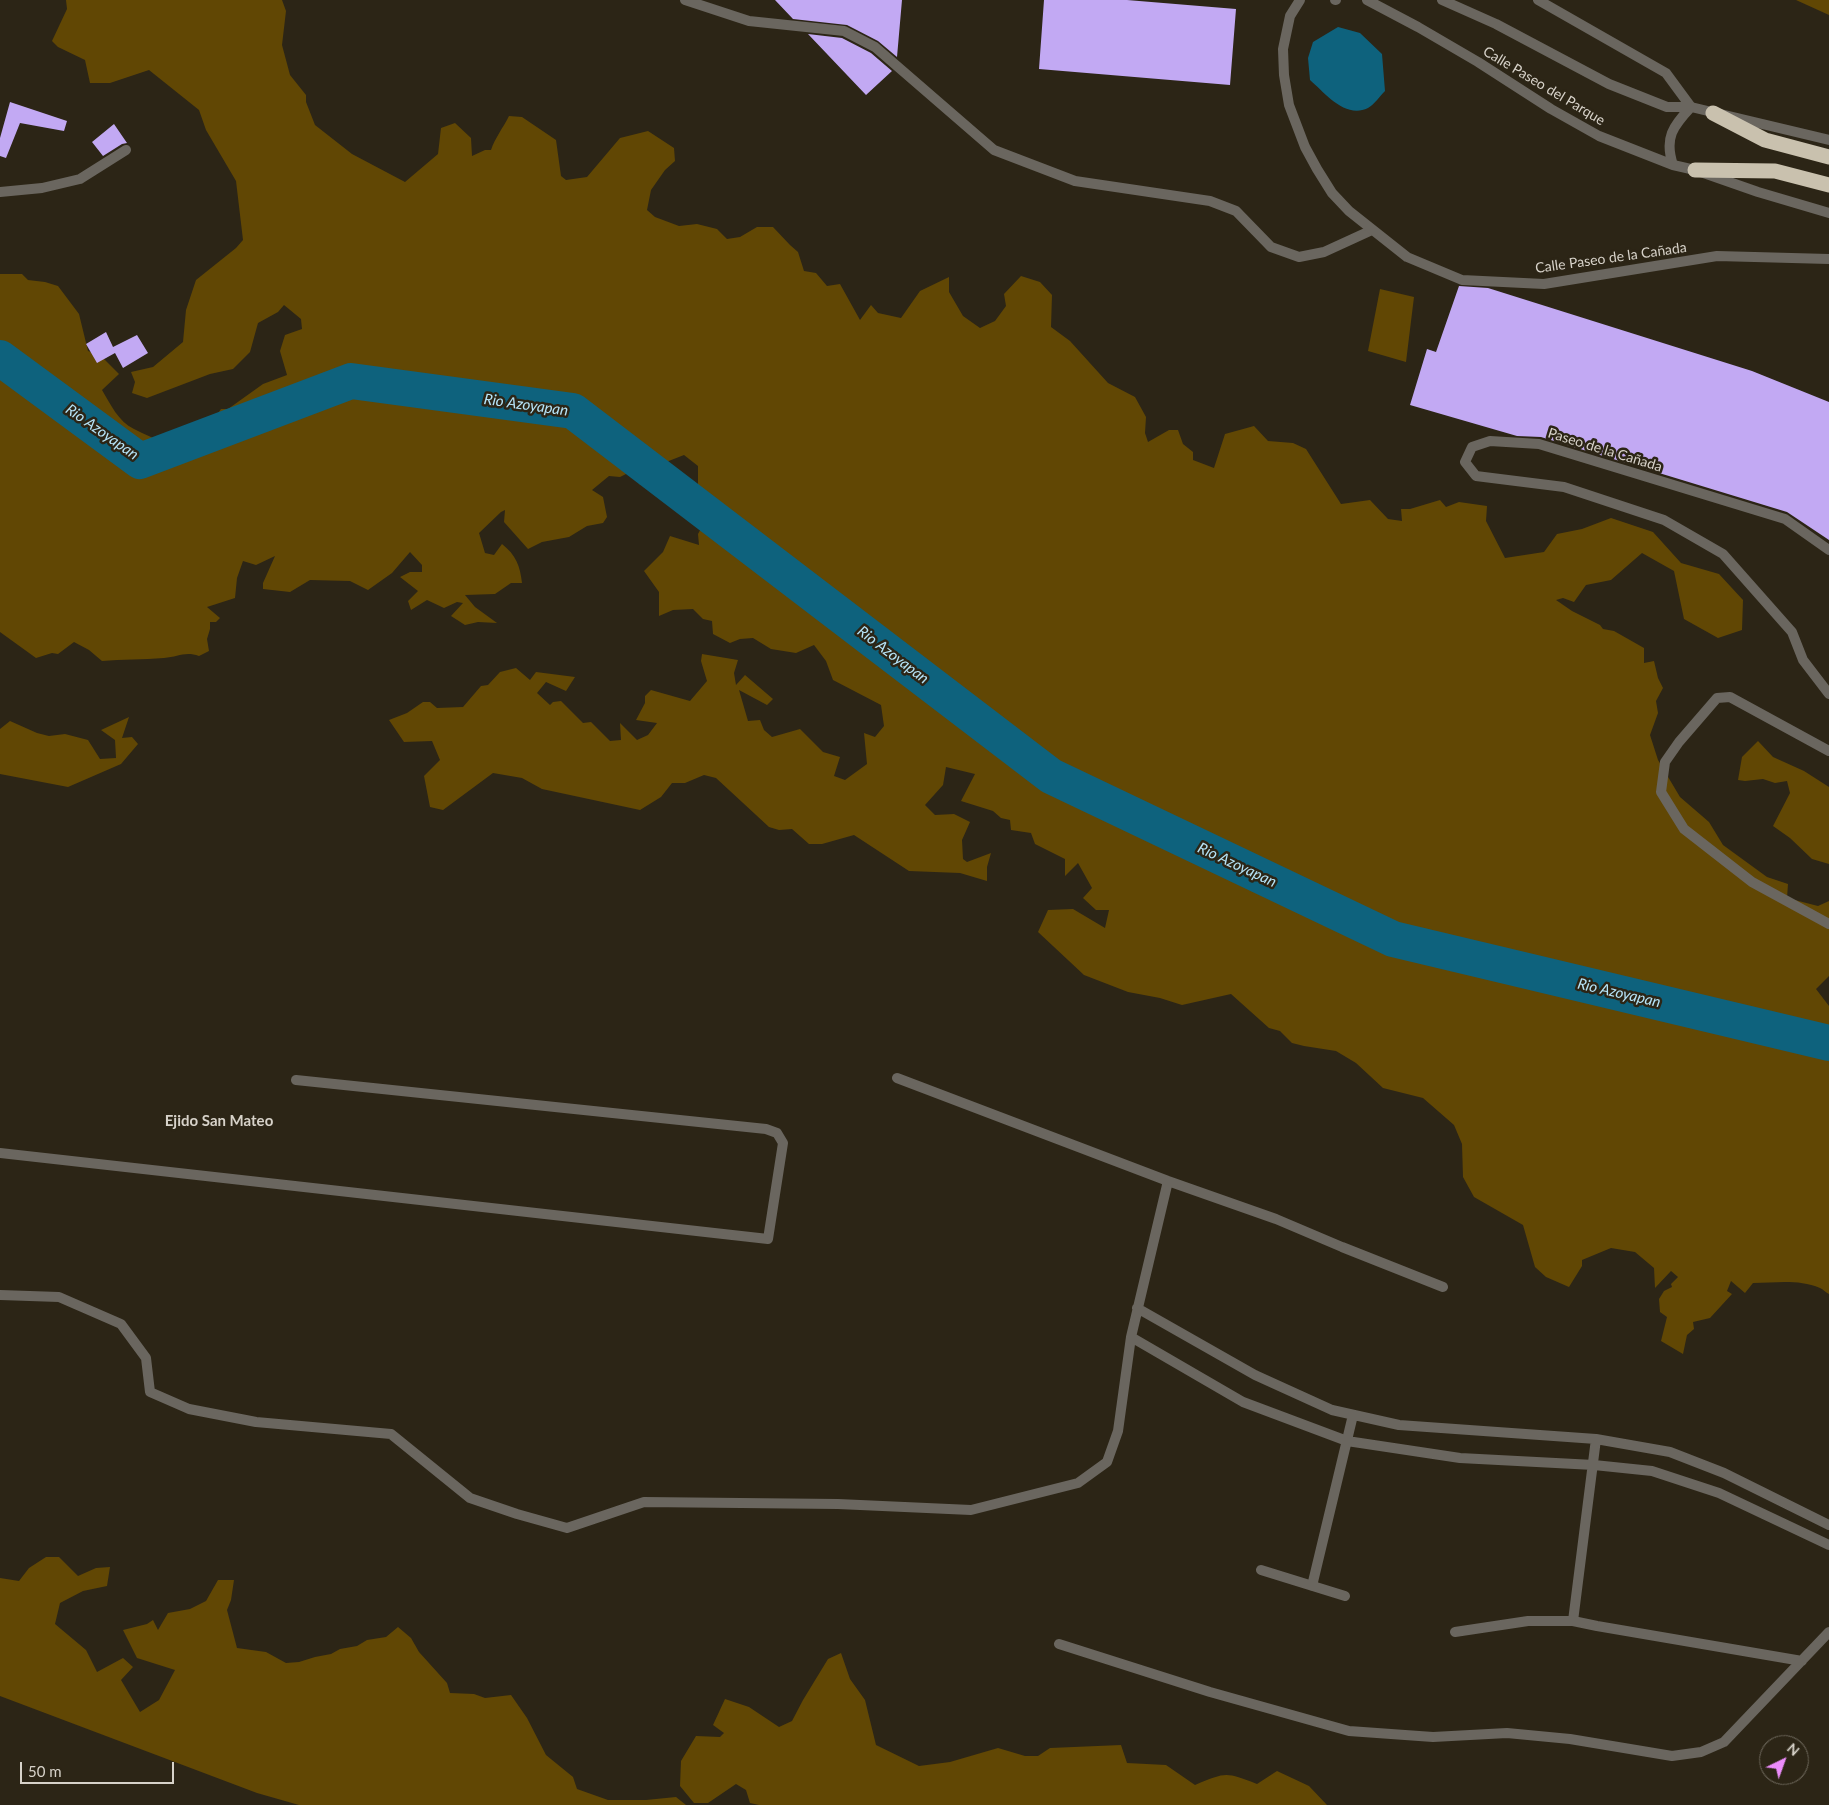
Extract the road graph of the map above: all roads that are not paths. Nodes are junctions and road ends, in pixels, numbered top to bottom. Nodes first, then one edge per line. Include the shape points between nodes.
1 (685, 0) edge
2 (1300, 0) edge
3 (1367, 0) edge
4 (1442, 0) edge
5 (1538, 0) edge
6 (1690, 107) junction
7 (1713, 113) junction
8 (1829, 140) edge
9 (126, 150) dead end
10 (1829, 156) edge
11 (1673, 165) junction
12 (1695, 170) junction
13 (1829, 185) edge
14 (0, 192) edge
15 (1829, 213) edge
16 (1372, 230) junction
17 (1829, 259) edge
18 (1829, 550) edge
19 (1829, 694) edge
20 (1829, 751) edge
21 (1829, 924) edge
22 (897, 1078) dead end
23 (296, 1080) dead end
24 (0, 1153) edge
25 (1168, 1181) junction
26 (1443, 1287) dead end
27 (0, 1295) edge
28 (1137, 1308) junction
29 (1131, 1337) junction
30 (1354, 1415) junction
31 (1596, 1439) junction
32 (1347, 1441) junction
33 (1594, 1465) junction
34 (1829, 1525) edge
35 (1829, 1545) edge
36 (1261, 1570) dead end
37 (1312, 1586) junction
38 (1345, 1596) dead end
39 (1573, 1620) junction
40 (1455, 1632) dead end
41 (1829, 1632) edge
42 (1059, 1644) dead end
43 (1802, 1661) junction

1 - 16 street via 749,21 844,31 875,47 994,150 1075,181 1210,201 1236,211 1271,247 1299,257 1324,252
2 - 16 street, Calle Paseo de la Cañada via 1290,16 1283,48 1289,105 1316,169 1343,205
3 - 11 street, Calle Paseo del Parque via 1436,37 1599,136
4 - 6 street, Calle Paseo del Parque via 1496,24 1609,84 1667,107
5 - 6 street via 1666,73
6 - 7 street, Calle Paseo del Parque
6 - 11 street via 1671,133
7 - 8 street, Calle Paseo del Parque
7 - 10 highway via 1765,140
9 - 14 street via 80,179 42,188
11 - 12 street, Calle Paseo del Parque
12 - 13 highway via 1775,171
12 - 15 street, Calle Paseo del Parque
16 - 17 street, Calle Paseo de la Cañada via 1407,256 1462,280 1544,284 1717,256
18 - 19 street, Paseo de la Cañada via 1785,519 1539,444 1490,441 1472,447 1465,462 1476,476 1564,487 1664,520 1723,554 1792,632 1803,660
20 - 21 street via 1730,697 1717,698 1665,762 1661,792 1684,829 1752,882
22 - 25 street
23 - 24 street via 766,1129 777,1134 783,1144 768,1240
25 - 26 street via 1276,1218
25 - 28 street
27 - 29 street via 59,1297 121,1324 146,1358 150,1392 189,1409 256,1422 391,1434 470,1498 568,1528 644,1502 838,1504 971,1510 1078,1483 1107,1462 1118,1431
28 - 29 street
28 - 30 street via 1255,1375 1332,1410
29 - 32 street via 1243,1402
30 - 31 street via 1399,1425
30 - 32 street
31 - 33 street
31 - 34 street via 1670,1452 1724,1473
32 - 33 street via 1460,1458
32 - 37 street
33 - 35 street via 1652,1471 1719,1493
33 - 39 street
36 - 37 street
37 - 38 street
39 - 40 street via 1528,1621
39 - 43 street
41 - 43 street
42 - 43 street via 1210,1692 1349,1731 1433,1737 1507,1732 1672,1756 1701,1752 1724,1742

